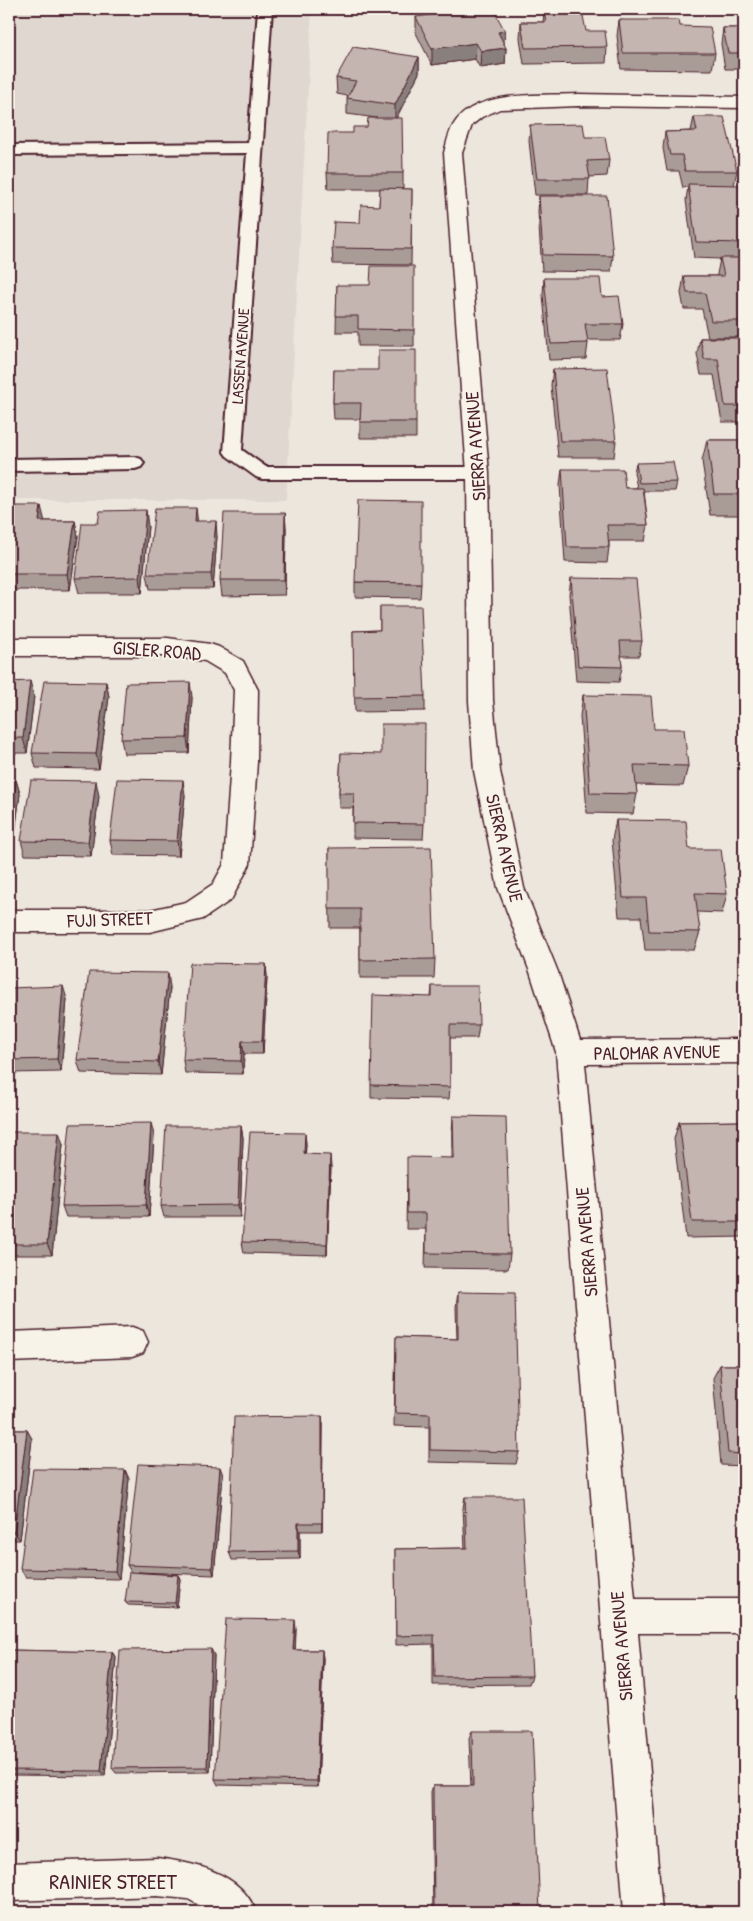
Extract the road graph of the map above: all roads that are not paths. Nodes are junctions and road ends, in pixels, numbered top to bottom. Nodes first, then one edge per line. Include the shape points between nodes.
1 (266, 9) edge
2 (744, 102) edge
3 (256, 148) junction
4 (9, 150) edge
5 (134, 463) dead end
6 (9, 465) edge
7 (478, 473) junction
8 (9, 647) edge
9 (244, 762) joint
10 (9, 921) edge
11 (744, 1051) edge
12 (570, 1052) junction
13 (132, 1342) dead end
14 (9, 1346) edge
15 (619, 1616) junction
16 (744, 1616) edge
17 (9, 1882) edge
18 (237, 1912) edge
19 (643, 1912) edge

1 - 3 lane, LASSEN AVENUE
2 - 7 street, SIERRA AVENUE via 512,102 486,107 464,123 453,153
3 - 4 lane
3 - 7 lane, LASSEN AVENUE via 233,452 262,473
5 - 6 lane
7 - 12 street, SIERRA AVENUE via 481,700 487,771 511,888 544,972
8 - 9 street, GISLER ROAD via 168,647 210,653 234,667 246,690
9 - 10 street, FUJI STREET via 237,864 222,892 193,911 150,921
11 - 12 street, PALOMAR AVENUE
12 - 15 street, SIERRA AVENUE
13 - 14 street
15 - 16 street
15 - 19 street, SIERRA AVENUE
17 - 18 street, RAINIER STREET via 157,1877 191,1881 222,1896

